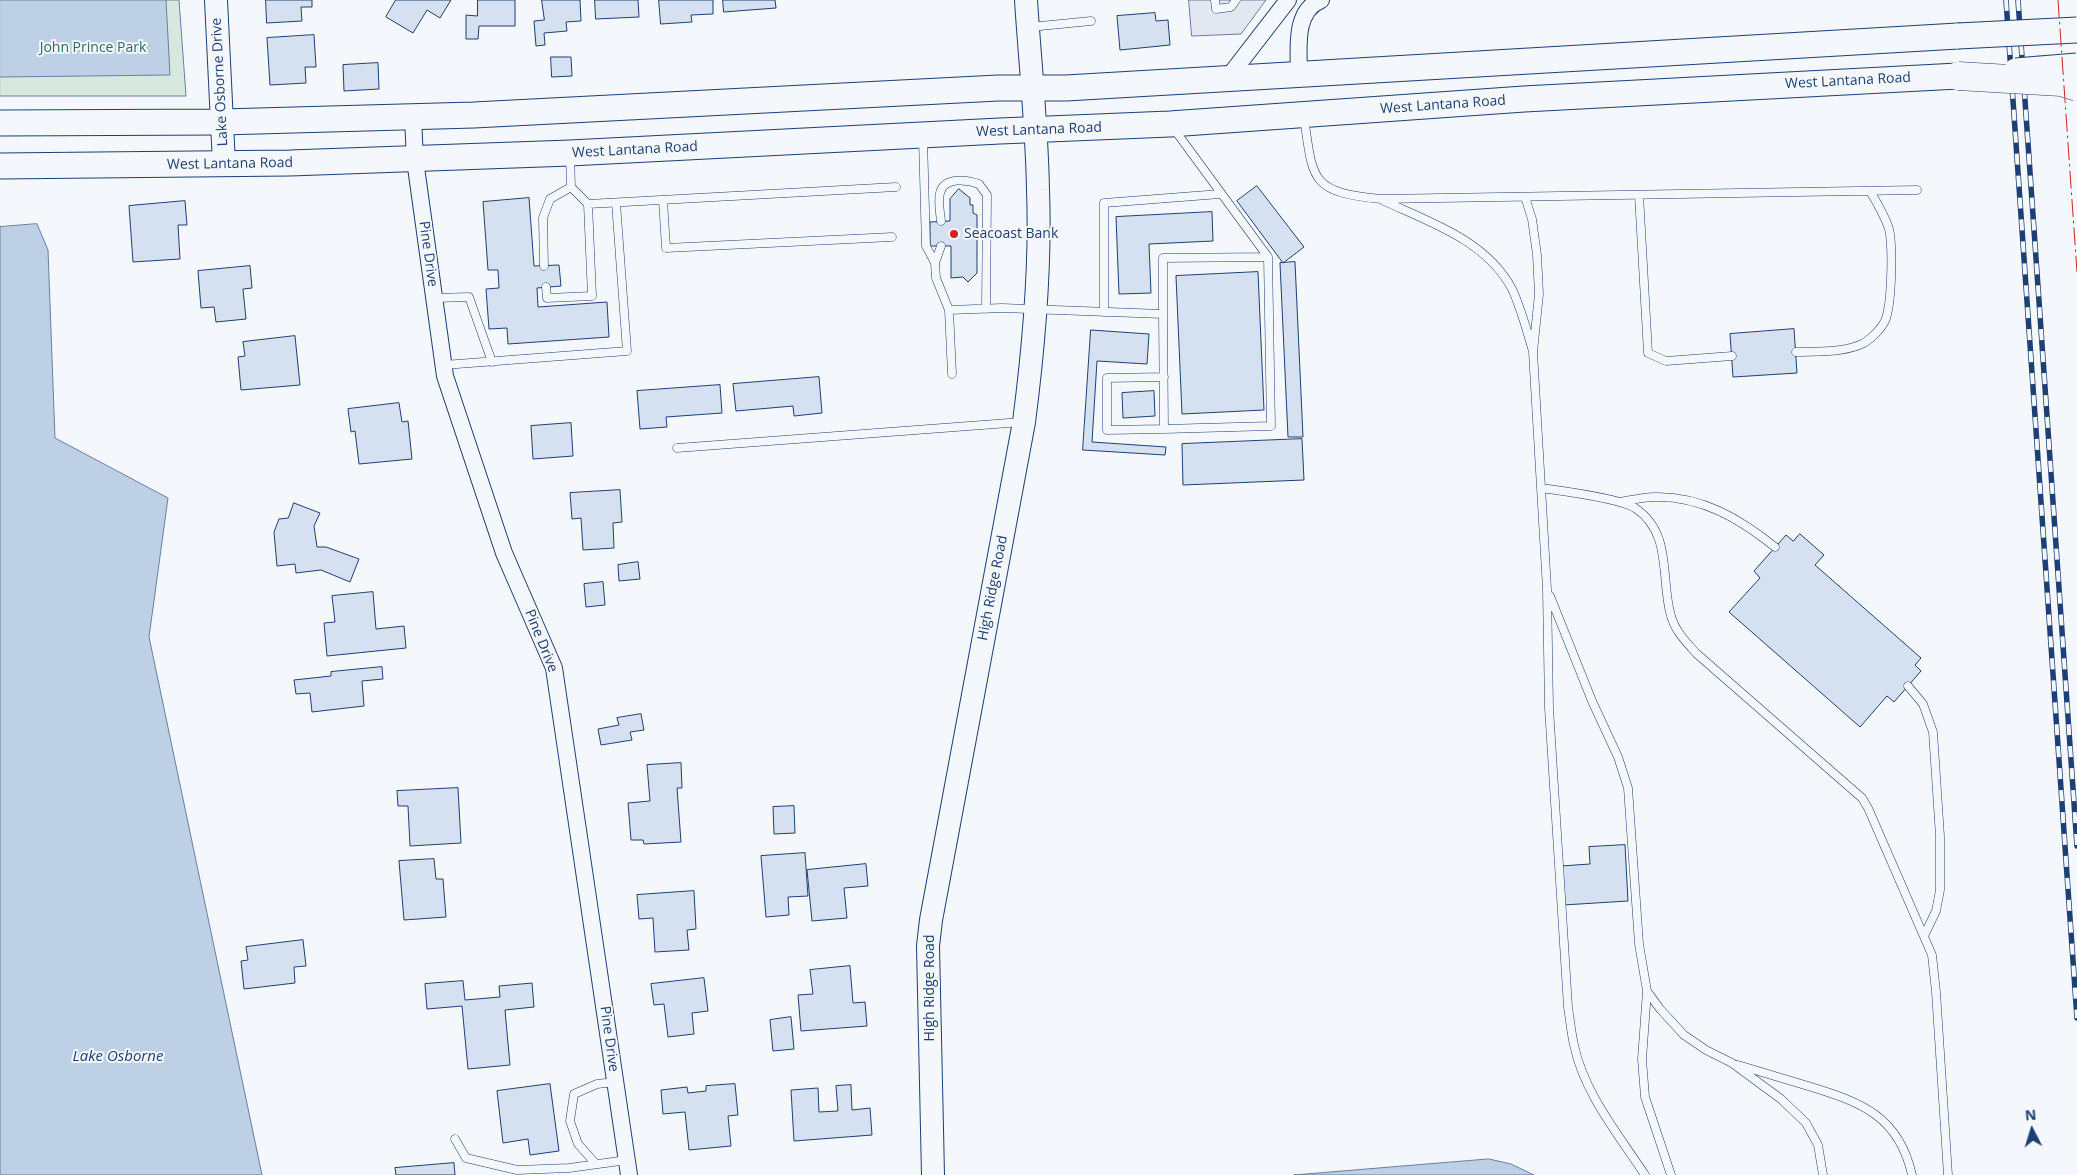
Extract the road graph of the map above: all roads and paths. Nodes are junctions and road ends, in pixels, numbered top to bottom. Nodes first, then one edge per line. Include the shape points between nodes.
1 (216, 0) edge
2 (1026, 0) edge
3 (1215, 0) edge
4 (1236, 0) edge
5 (1288, 0) edge
6 (1321, 0) edge
7 (1091, 21) dead end
8 (1028, 27) junction
9 (2077, 30) edge
10 (2077, 66) edge
11 (1300, 75) junction
12 (1958, 76) junction
13 (1227, 79) junction
14 (2077, 86) edge
15 (1032, 88) junction
16 (1304, 115) junction
17 (413, 117) junction
18 (222, 122) junction
19 (0, 123) edge
20 (1170, 124) junction
21 (1034, 130) junction
22 (923, 135) junction
23 (570, 153) junction
24 (415, 160) junction
25 (224, 164) junction
26 (0, 166) edge
27 (571, 187) junction
28 (896, 187) dead end
29 (1916, 190) dead end
30 (1870, 191) junction
31 (1220, 194) junction
32 (1639, 195) junction
33 (1525, 197) junction
34 (1381, 199) junction
35 (663, 200) junction
36 (616, 203) junction
37 (588, 204) junction
38 (941, 221) dead end
39 (892, 238) dead end
40 (941, 246) dead end
41 (1268, 257) junction
42 (934, 263) junction
43 (544, 266) dead end
44 (546, 287) dead end
45 (435, 298) junction
46 (986, 309) junction
47 (949, 310) junction
48 (1036, 310) junction
49 (1104, 312) junction
50 (1163, 314) junction
51 (1533, 352) junction
52 (1796, 352) dead end
53 (1732, 356) dead end
54 (492, 362) junction
55 (444, 365) junction
56 (952, 374) dead end
57 (1164, 377) junction
58 (1024, 422) junction
59 (1164, 429) junction
60 (677, 448) dead end
61 (1541, 488) junction
62 (1618, 502) junction
63 (1775, 547) dead end
64 (1547, 590) junction
65 (1908, 686) dead end
66 (1924, 936) junction
67 (1647, 991) junction
68 (1732, 1063) junction
69 (615, 1082) junction
70 (455, 1139) dead end
71 (596, 1164) junction
72 (628, 1168) edge
73 (933, 1175) edge
74 (1645, 1175) edge
75 (1671, 1175) edge
76 (1823, 1175) edge
77 (1912, 1175) edge
78 (1948, 1175) edge

1 - 18 street, Lake Osborne Drive
2 - 8 street, High Ridge Road
3 - 4 lane via 1216,9 1231,7
5 - 13 street
6 - 11 street via 1303,17
7 - 8 lane
8 - 15 street, High Ridge Road
9 - 11 main road, bridge
10 - 12 main road, West Lantana Road, bridge
11 - 13 main road
11 - 16 main road
12 - 14 highway, bridge via 2061,82
12 - 16 main road, West Lantana Road via 1524,99
13 - 15 main road
15 - 17 main road
15 - 21 street, High Ridge Road
16 - 20 main road, West Lantana Road
16 - 34 lane via 1310,162 1318,180 1348,196
17 - 18 main road
17 - 24 street, Pine Drive
18 - 19 main road
18 - 25 street, Lake Osborne Drive
20 - 21 main road, West Lantana Road
20 - 31 lane
21 - 22 main road, West Lantana Road
21 - 48 street, High Ridge Road via 1038,190
22 - 23 main road, West Lantana Road
22 - 42 lane via 926,246
23 - 24 main road, West Lantana Road
23 - 27 lane
24 - 25 main road, West Lantana Road
24 - 45 street, Pine Drive
25 - 26 main road, West Lantana Road
27 - 37 lane
27 - 43 lane via 550,199 543,218
28 - 35 lane
29 - 30 lane
30 - 32 lane
30 - 52 lane via 1889,229 1889,303 1885,321 1865,342 1849,348
31 - 41 lane
31 - 49 lane via 1104,204
32 - 33 lane
32 - 53 lane via 1648,353 1666,361
33 - 34 lane
33 - 51 lane via 1537,255 1539,294
34 - 51 lane via 1460,236 1491,261 1511,288
35 - 36 lane
35 - 39 lane via 666,248
36 - 37 lane
36 - 54 lane via 627,351
37 - 44 lane via 592,296 548,298
38 - 46 lane via 940,192 944,186 960,180 979,184 986,195
40 - 42 lane
41 - 50 lane via 1163,258
41 - 59 lane via 1271,426
42 - 47 lane via 936,278
45 - 54 lane via 469,297
45 - 55 street, Pine Drive
46 - 47 lane
46 - 48 lane
47 - 56 lane
48 - 49 lane
48 - 58 street, High Ridge Road
49 - 50 lane
50 - 57 lane
51 - 61 lane
54 - 55 lane
55 - 69 street, Pine Drive via 504,553 554,668
57 - 59 lane
57 - 59 lane via 1106,378 1107,430
58 - 60 lane
58 - 73 street, High Ridge Road via 931,920 928,946
61 - 62 lane
61 - 64 lane
62 - 63 lane via 1655,497 1701,503 1741,522
62 - 66 lane via 1634,507 1657,531 1662,546 1671,618 1681,636 1697,654 1862,798
64 - 67 lane via 1628,788 1639,944
64 - 74 lane via 1549,708 1574,1045 1584,1076 1599,1106
65 - 66 lane via 1923,704 1933,732 1940,836 1940,890 1936,911
66 - 78 lane via 1932,955 1936,992
67 - 68 lane via 1684,1035
67 - 75 lane via 1642,1059 1645,1097
68 - 76 lane via 1781,1099 1806,1123 1818,1145
68 - 77 lane via 1862,1105 1881,1119 1898,1138 1908,1157
69 - 71 lane via 597,1084 574,1094 570,1122 578,1144
69 - 72 street, Pine Drive
70 - 71 lane via 466,1158 517,1170
71 - 72 lane

